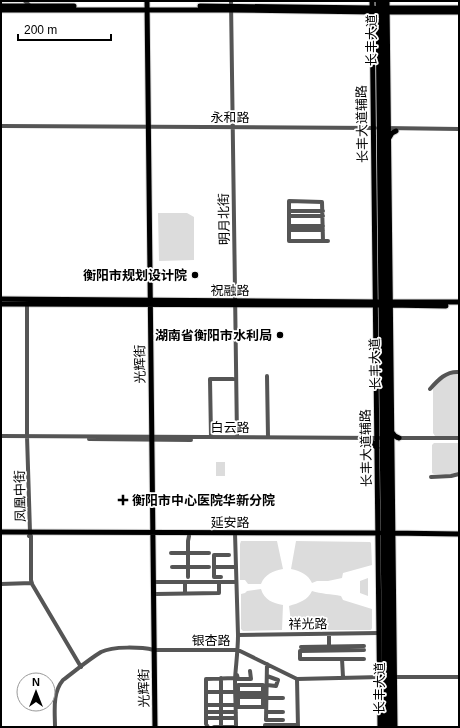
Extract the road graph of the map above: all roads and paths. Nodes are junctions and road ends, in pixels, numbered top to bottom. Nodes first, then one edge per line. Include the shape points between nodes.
1 (22, 1) edge
2 (25, 1) edge
3 (330, 1) edge
4 (372, 1) edge
5 (378, 1) edge
6 (382, 1) edge
7 (387, 1) edge
8 (270, 4) edge
9 (302, 4) edge
10 (148, 5) edge
11 (230, 5) edge
12 (1, 6) edge
13 (16, 6) junction
14 (30, 6) junction
15 (330, 7) junction
16 (459, 8) edge
17 (1, 10) edge
18 (380, 10) junction
19 (459, 12) edge
20 (1, 127) edge
21 (149, 128) junction
22 (382, 128) junction
23 (232, 129) junction
24 (395, 130) junction
25 (459, 130) edge
26 (388, 139) junction
27 (386, 185) junction
28 (289, 213) junction
29 (323, 214) junction
30 (379, 220) junction
31 (289, 228) junction
32 (323, 228) junction
33 (385, 291) junction
34 (375, 292) junction
35 (390, 295) junction
36 (1, 299) edge
37 (151, 302) junction
38 (459, 302) edge
39 (27, 303) junction
40 (234, 303) junction
41 (367, 303) junction
42 (1, 304) edge
43 (382, 304) junction
44 (398, 304) junction
45 (459, 306) edge
46 (390, 314) junction
47 (459, 372) edge
48 (267, 376) dead end
49 (233, 379) junction
50 (430, 389) dead end
51 (391, 399) junction
52 (387, 410) junction
53 (387, 421) junction
54 (377, 428) junction
55 (392, 431) junction
56 (1, 437) edge
57 (28, 437) junction
58 (211, 437) junction
59 (235, 437) junction
60 (268, 437) junction
61 (153, 438) junction
62 (370, 439) junction
63 (387, 439) junction
64 (459, 440) edge
65 (377, 448) junction
66 (382, 456) junction
67 (459, 474) edge
68 (431, 476) dead end
69 (388, 516) junction
70 (378, 521) junction
71 (393, 526) junction
72 (1, 534) edge
73 (30, 534) junction
74 (154, 534) junction
75 (235, 534) junction
76 (459, 534) edge
77 (370, 535) junction
78 (385, 535) junction
79 (400, 535) junction
80 (189, 536) junction
81 (459, 537) edge
82 (378, 544) junction
83 (393, 545) junction
84 (171, 553) dead end
85 (188, 553) junction
86 (209, 553) dead end
87 (383, 553) junction
88 (229, 555) dead end
89 (172, 567) dead end
90 (188, 567) junction
91 (209, 567) dead end
92 (214, 567) junction
93 (236, 567) junction
94 (188, 576) dead end
95 (220, 580) junction
96 (155, 582) junction
97 (185, 582) junction
98 (236, 582) junction
99 (1, 584) edge
100 (31, 584) junction
101 (389, 586) junction
102 (185, 593) junction
103 (156, 594) junction
104 (384, 620) junction
105 (379, 633) junction
106 (329, 634) junction
107 (238, 635) junction
108 (384, 642) junction
109 (301, 647) dead end
110 (331, 648) junction
111 (364, 648) dead end
112 (155, 650) junction
113 (238, 650) junction
114 (332, 659) junction
115 (342, 659) junction
116 (364, 659) dead end
117 (267, 664) junction
118 (81, 667) junction
119 (250, 671) dead end
120 (236, 673) junction
121 (267, 676) junction
122 (343, 677) junction
123 (387, 677) junction
124 (459, 677) edge
125 (221, 678) junction
126 (235, 678) junction
127 (297, 679) junction
128 (267, 685) junction
129 (206, 692) junction
130 (221, 692) junction
131 (237, 694) junction
132 (264, 696) junction
133 (283, 698) dead end
134 (206, 705) junction
135 (221, 705) junction
136 (236, 705) junction
137 (395, 710) junction
138 (206, 712) junction
139 (221, 712) junction
140 (236, 712) junction
141 (266, 712) junction
142 (283, 712) dead end
143 (206, 718) junction
144 (221, 718) junction
145 (236, 718) junction
146 (390, 719) junction
147 (283, 720) dead end
148 (298, 726) edge
149 (382, 726) edge
150 (55, 727) edge
151 (156, 727) edge
152 (208, 727) edge
153 (214, 727) edge
154 (221, 727) edge
155 (265, 727) edge
156 (390, 727) edge
157 (394, 727) edge

1 - 13 street
2 - 14 street
3 - 15 street
4 - 18 main road, 长丰大道辅路
5 - 18 main road, 长丰大道
6 - 18 main road, 长丰大道
7 - 18 main road, 长丰大道辅路
8 - 9 main road
8 - 11 main road
9 - 15 main road
10 - 11 main road
10 - 14 main road
10 - 17 main road
10 - 21 main road, 光辉街
11 - 18 main road
11 - 23 street, 明月北街
12 - 13 main road
13 - 14 main road
15 - 18 main road
16 - 18 main road
18 - 19 main road
18 - 22 main road, 长丰大道
18 - 22 main road, 长丰大道辅路
20 - 21 street, 永和路
21 - 23 street, 永和路
21 - 37 main road, 光辉街
22 - 23 street, 永和路
22 - 24 main road
22 - 26 main road, 长丰大道辅路
22 - 27 main road, 长丰大道
22 - 30 main road, 长丰大道
23 - 40 street, 明月北街
24 - 25 street
24 - 26 main road
26 - 27 main road, 长丰大道辅路
27 - 30 main road, 长丰大道
27 - 35 main road, 长丰大道辅路
28 - 29 street
28 - 29 street via 289,201 321,201
28 - 31 street
29 - 32 street
30 - 33 main road, 长丰大道
30 - 34 main road, 长丰大道辅路
30 - 43 main road, 长丰大道
31 - 32 street
31 - 32 street via 289,241 326,241
33 - 35 main road
33 - 43 main road, 长丰大道
34 - 41 main road
34 - 43 main road, 长丰大道辅路
35 - 43 main road, 长丰大道辅路
35 - 44 main road
36 - 39 main road, 祝融路
37 - 39 main road, 祝融路
37 - 40 main road, 祝融路
37 - 61 main road, 光辉街
38 - 44 main road, 祝融路
39 - 42 main road, 祝融路
39 - 57 street, 凤凰中街
40 - 41 main road, 祝融路
40 - 49 street, 明月北街
40 - 59 street, 明月北街
41 - 43 main road, 祝融路
41 - 43 main road
43 - 44 main road, 祝融路
43 - 46 main road, 长丰大道辅路
43 - 52 main road, 长丰大道
43 - 54 main road, 长丰大道辅路
43 - 63 main road, 长丰大道
44 - 45 main road, 祝融路
44 - 46 main road
46 - 51 main road, 长丰大道辅路
47 - 50 street via 451,372 440,378
48 - 60 street
49 - 58 street via 210,379
49 - 59 street, 明月北街
51 - 52 main road
51 - 55 main road, 长丰大道辅路
52 - 53 main road, 长丰大道
53 - 55 main road
53 - 63 main road, 长丰大道
54 - 62 main road
54 - 63 main road, 长丰大道辅路
55 - 63 main road, 长丰大道辅路
56 - 57 street, 白云路
57 - 61 street, 白云路
57 - 73 street, 凤凰中街
58 - 59 street, 白云路
58 - 61 street, 白云路
59 - 60 street, 白云路
60 - 62 street, 白云路
61 - 62 street, 白云路
61 - 74 main road, 光辉街
62 - 63 street, 白云路
62 - 65 main road
63 - 64 street, 白云路
63 - 65 main road, 长丰大道辅路
63 - 66 main road, 长丰大道
63 - 69 main road, 长丰大道
63 - 71 main road, 长丰大道辅路 via 392,451
65 - 66 main road
65 - 70 main road, 长丰大道辅路
66 - 78 main road, 长丰大道
67 - 68 street
69 - 71 main road
69 - 78 main road, 长丰大道
70 - 77 main road via 375,531
70 - 78 main road, 长丰大道辅路
71 - 78 main road, 长丰大道辅路
71 - 79 main road
72 - 73 main road, 延安路
73 - 74 main road, 延安路
73 - 100 street, 凤凰中街
74 - 75 main road, 延安路
74 - 80 main road, 延安路
74 - 96 main road, 光辉街
74 - 112 main road, 光辉街
75 - 77 main road, 延安路
75 - 80 main road, 延安路
75 - 93 street
76 - 79 main road, 延安路
77 - 78 main road, 延安路
77 - 82 main road
78 - 79 main road, 延安路
78 - 82 main road, 长丰大道辅路
78 - 83 main road, 长丰大道辅路
78 - 87 main road, 长丰大道
78 - 101 main road, 长丰大道
79 - 81 main road, 延安路
79 - 83 main road
80 - 85 street
82 - 87 main road
82 - 105 main road, 长丰大道辅路
83 - 101 main road, 长丰大道辅路 via 393,578
84 - 85 street
85 - 86 street
85 - 90 street
87 - 101 main road, 长丰大道
88 - 92 street via 214,555
89 - 90 street
90 - 91 street
90 - 94 street
92 - 93 street
92 - 95 street via 214,577
93 - 98 street
95 - 97 street
95 - 98 street
95 - 102 street via 219,593
96 - 97 street
96 - 103 main road, 光辉街
97 - 102 street
98 - 107 street
99 - 100 street
100 - 118 street, 凤凰中街
101 - 104 main road, 长丰大道
101 - 123 main road, 长丰大道辅路
101 - 123 main road, 长丰大道
102 - 103 street
103 - 112 main road, 光辉街
104 - 105 main road
104 - 108 main road, 长丰大道
105 - 106 street, 祥光路
105 - 108 main road
105 - 123 main road, 长丰大道辅路
106 - 107 street, 祥光路
106 - 110 street
107 - 113 street
108 - 123 main road, 长丰大道
109 - 110 street
110 - 111 street
110 - 114 street
110 - 114 street via 300,651 300,659
112 - 113 street, 银杏路
112 - 118 street, 银杏路 via 107,650
112 - 151 main road, 光辉街
113 - 117 street, 银杏路
113 - 120 street
114 - 115 street
115 - 116 street
115 - 122 street
117 - 121 street
117 - 127 street, 银杏路
118 - 150 street, 银杏路 via 60,684 56,695
119 - 120 street via 251,679 238,679
120 - 126 street
121 - 128 street
121 - 128 street via 278,680 276,686
122 - 123 street, 银杏路
122 - 127 street, 银杏路
123 - 124 street, 银杏路
123 - 137 main road, 长丰大道辅路
123 - 146 main road, 长丰大道
123 - 149 main road, 长丰大道辅路
123 - 149 main road, 长丰大道
125 - 126 street
125 - 129 street via 206,679
125 - 130 street
126 - 131 street
127 - 148 street
128 - 132 street
129 - 130 street
129 - 134 street
130 - 131 street
130 - 135 street
131 - 132 street
131 - 132 street via 238,685 262,685
131 - 132 street via 238,707 263,707
131 - 136 street
132 - 133 street
132 - 141 street
134 - 135 street
134 - 138 street
135 - 136 street
135 - 139 street
136 - 140 street
137 - 146 main road
137 - 157 main road, 长丰大道辅路
138 - 139 street
138 - 143 street
139 - 140 street
139 - 144 street
140 - 145 street
141 - 142 street
141 - 147 street via 266,720
143 - 144 street
143 - 152 street
144 - 145 street
144 - 154 street
145 - 154 street via 236,727
146 - 156 main road, 长丰大道
146 - 157 main road
148 - 155 street
153 - 154 street

